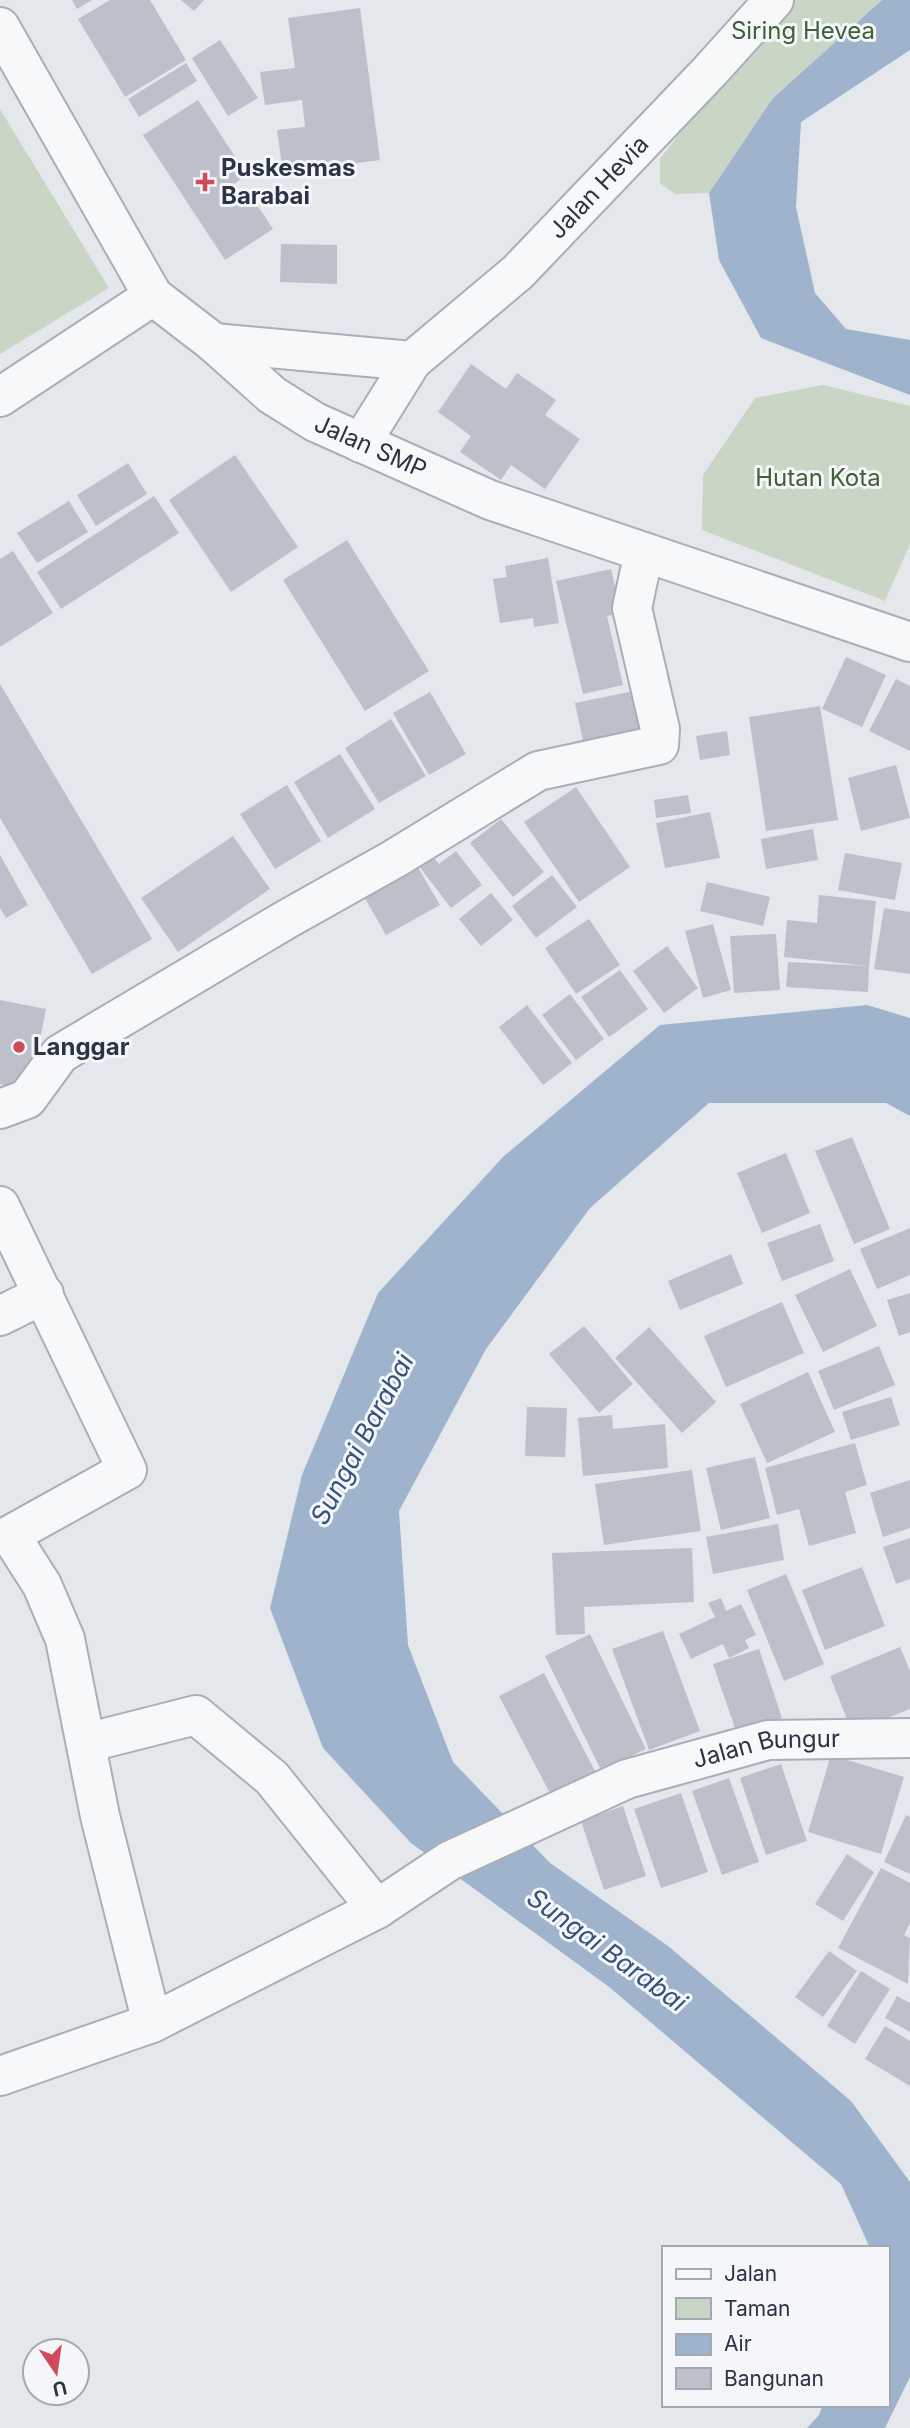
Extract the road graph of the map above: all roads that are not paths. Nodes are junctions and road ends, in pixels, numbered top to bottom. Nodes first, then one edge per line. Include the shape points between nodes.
1 (774, 0) edge
2 (0, 27) edge
3 (153, 296) junction
4 (214, 343) junction
5 (412, 361) junction
6 (0, 397) edge
7 (361, 443) junction
8 (644, 552) junction
9 (910, 642) edge
10 (0, 1109) edge
11 (0, 1206) edge
12 (40, 1286) junction
13 (0, 1316) edge
14 (5, 1528) edge
15 (910, 1738) edge
16 (86, 1743) junction
17 (377, 1909) junction
18 (152, 2023) junction
19 (0, 2076) edge

1 - 5 street, Jalan Hevia via 518,272
2 - 3 street, Jalan SMP
3 - 4 street, Jalan SMP
3 - 6 street
4 - 5 street
4 - 7 street, Jalan SMP via 272,395
5 - 7 street, Jalan Hevia
7 - 8 street, Jalan SMP via 490,500
8 - 9 street, Jalan SMP
8 - 10 street via 632,608 660,729 659,745 538,771 60,1054 27,1099
11 - 12 street
12 - 13 street
12 - 14 street via 127,1470
14 - 16 street via 41,1585 65,1639
15 - 17 street, Jalan Bungur via 768,1740 627,1779 449,1861
16 - 17 street via 196,1715 272,1778
16 - 18 street
17 - 18 street, Jalan Bungur
18 - 19 street, Jalan Bungur

